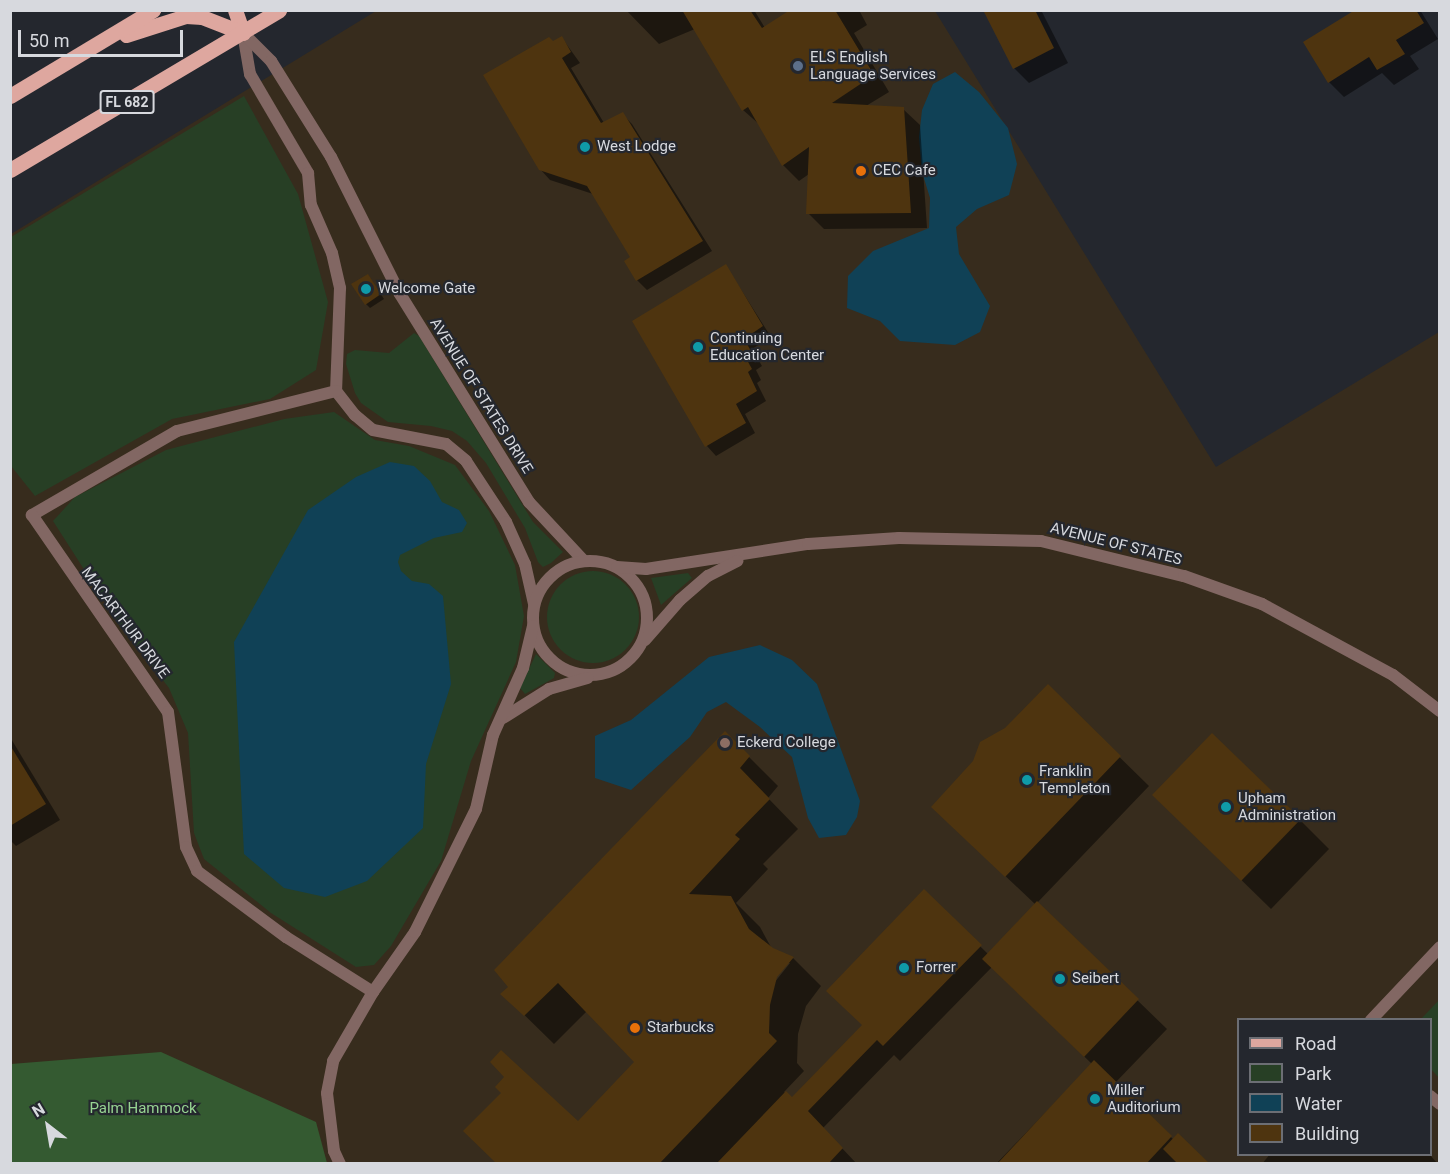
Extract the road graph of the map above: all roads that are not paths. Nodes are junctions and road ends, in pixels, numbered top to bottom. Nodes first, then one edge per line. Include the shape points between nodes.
1 (153, 10) edge
2 (235, 10) edge
3 (279, 10) edge
4 (243, 33) junction
5 (87, 50) junction
6 (10, 96) edge
7 (10, 170) edge
8 (336, 391) junction
9 (752, 554) junction
10 (583, 560) junction
11 (617, 567) junction
12 (534, 604) junction
13 (532, 626) junction
14 (637, 650) junction
15 (598, 675) junction
16 (1440, 711) edge
17 (502, 719) junction
18 (1440, 947) edge
19 (373, 992) junction
20 (1373, 1018) edge
21 (340, 1164) edge

1 - 5 main road
2 - 4 main road
3 - 4 main road, FL 682
4 - 5 main road via 201,17 186,16
4 - 7 main road, FL 682
4 - 8 street via 250,74 308,173 311,205 332,253 340,288
4 - 10 street, AVENUE OF STATES DRIVE via 271,61 331,157 400,294 529,502
5 - 6 main road
8 - 12 street via 354,415 373,430 446,444 466,461 506,522 525,564
8 - 19 street, MACARTHUR DRIVE via 177,431 32,515 168,712 186,847 197,871 286,937
9 - 11 street, AVENUE OF STATES via 646,568
9 - 14 street, AVENUE OF STATES via 708,576 680,600
9 - 16 street, AVENUE OF STATES via 808,544 900,538 1050,544 1184,576 1262,604 1393,675
10 - 11 street
10 - 12 street via 560,568 543,584
11 - 14 street via 639,588 647,609 645,632
12 - 13 street
13 - 15 street via 540,647 555,664 576,674
13 - 17 street via 523,668
14 - 15 street via 619,667
15 - 17 street via 549,689
17 - 19 street via 481,774 476,809 442,883 415,932
18 - 20 street
19 - 21 street via 333,1061 327,1093 333,1151

